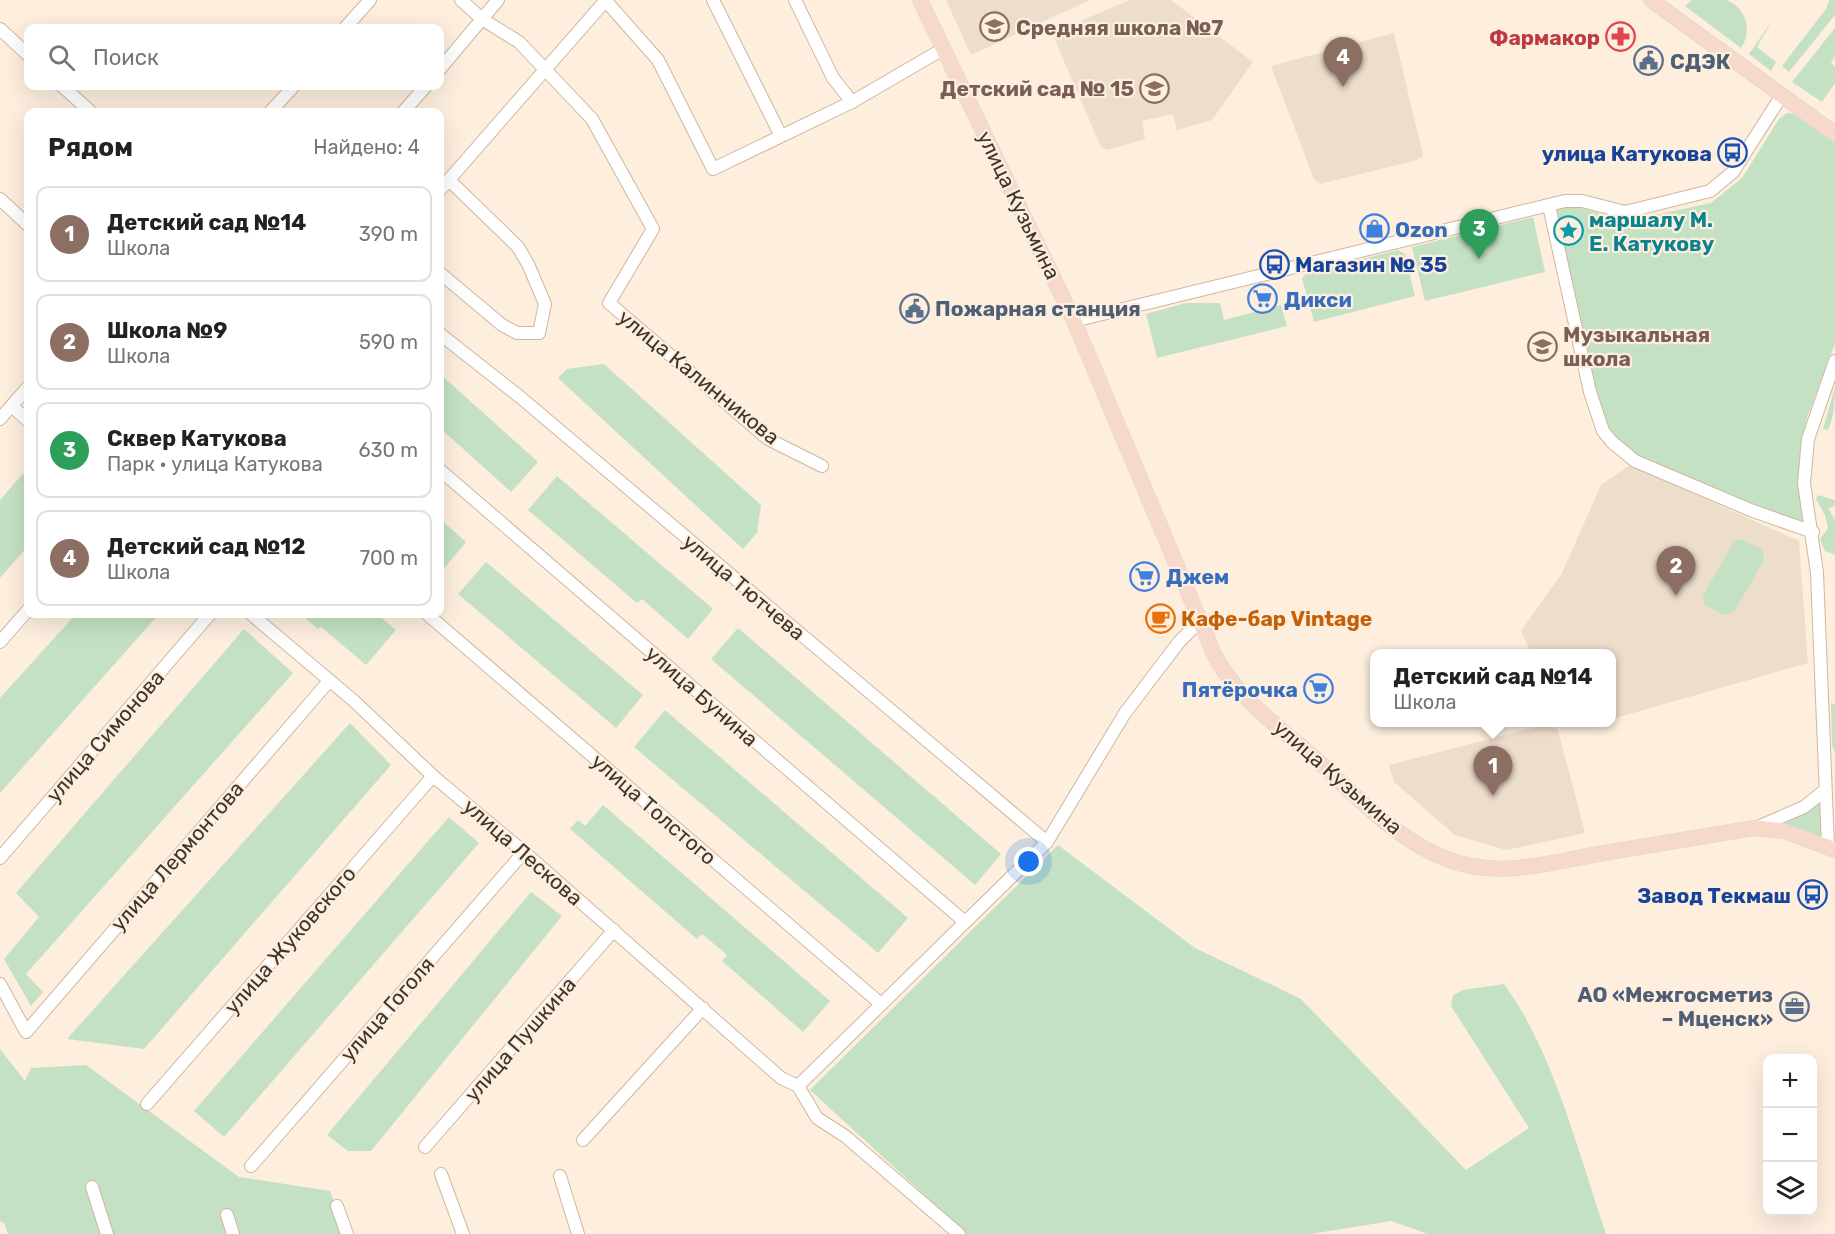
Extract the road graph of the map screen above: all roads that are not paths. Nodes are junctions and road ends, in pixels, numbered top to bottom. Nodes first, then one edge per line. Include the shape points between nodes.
1 (370, 0) edge
2 (461, 0) edge
3 (498, 0) edge
4 (606, 0) edge
5 (713, 0) edge
6 (795, 0) edge
7 (920, 0) edge
8 (1652, 0) edge
9 (482, 19) junction
10 (349, 24) edge
11 (0, 29) edge
12 (943, 49) junction
13 (24, 51) edge
14 (444, 64) edge
15 (547, 68) junction
16 (66, 90) edge
17 (290, 90) edge
18 (422, 90) edge
19 (1782, 95) junction
20 (852, 102) junction
21 (87, 108) edge
22 (274, 108) edge
23 (407, 108) edge
24 (1835, 134) edge
25 (781, 136) junction
26 (449, 180) junction
27 (444, 186) edge
28 (0, 200) edge
29 (1548, 206) junction
30 (24, 221) edge
31 (444, 276) edge
32 (1074, 321) junction
33 (444, 337) edge
34 (1835, 361) edge
35 (24, 392) edge
36 (12, 406) junction
37 (24, 417) edge
38 (0, 419) edge
39 (822, 466) dead end
40 (444, 473) edge
41 (1813, 532) junction
42 (24, 615) edge
43 (207, 618) edge
44 (256, 618) edge
45 (432, 618) edge
46 (1200, 621) junction
47 (0, 642) edge
48 (329, 681) junction
49 (433, 776) junction
50 (1824, 791) junction
51 (1754, 828) junction
52 (1047, 842) junction
53 (1832, 848) edge
54 (524, 852) junction
55 (0, 858) edge
56 (964, 922) junction
57 (614, 930) junction
58 (0, 984) edge
59 (881, 1004) junction
60 (703, 1008) junction
61 (798, 1086) junction
62 (147, 1104) dead end
63 (583, 1140) dead end
64 (425, 1147) dead end
65 (250, 1166) dead end
66 (441, 1174) dead end
67 (560, 1176) dead end
68 (92, 1186) dead end
69 (337, 1206) dead end
70 (227, 1215) dead end
71 (108, 1234) edge
72 (233, 1234) edge
73 (347, 1234) edge
74 (463, 1234) edge
75 (578, 1234) edge
76 (959, 1234) edge

1 - 10 street
2 - 9 street
3 - 9 street
4 - 15 street
4 - 25 street via 657,60 713,169
5 - 25 street
6 - 20 street via 833,78
7 - 12 main road, улица Кузьмина
8 - 19 main road
9 - 14 street
9 - 15 street via 519,42
11 - 13 street
12 - 20 street
12 - 32 main road, улица Кузьмина
15 - 26 street
15 - 39 street, улица Калинникова via 592,119 653,229 609,303 768,439
16 - 21 street
17 - 22 street
18 - 23 street
19 - 24 main road
19 - 29 street via 1733,172 1710,191 1624,212 1582,201
20 - 25 street
26 - 27 street
26 - 31 street via 518,247 545,304 539,333 517,333 502,325
28 - 30 street
29 - 32 street
29 - 41 street via 1590,392 1603,431 1635,461
32 - 46 main road, улица Кузьмина
33 - 52 street, улица Тютчева
34 - 41 street via 1804,456 1804,483
35 - 36 street
36 - 37 street
36 - 38 street
40 - 56 street, улица Бунина
41 - 50 street via 1822,660
42 - 47 street
43 - 55 street, улица Симонова
44 - 48 street, улица Лескова
45 - 59 street, улица Толстого
46 - 51 main road, улица Кузьмина via 1221,668 1240,692 1387,823 1443,858 1479,868 1521,868
46 - 52 street via 1179,642 1125,714
48 - 49 street, улица Лескова
48 - 58 street, улица Лермонтова via 26,1032
49 - 54 street, улица Лескова
49 - 62 street, улица Жуковского
50 - 51 street via 1804,807
50 - 53 street
51 - 53 main road, улица Кузьмина via 1784,831
52 - 56 street
54 - 57 street, улица Лескова
54 - 65 street, улица Гоголя
56 - 59 street
57 - 60 street, улица Лескова
57 - 64 street, улица Пушкина
59 - 61 street
60 - 61 street, улица Лескова via 781,1078
60 - 63 street
61 - 76 street via 817,1118 845,1136
66 - 74 street
67 - 75 street
68 - 71 street
69 - 73 street
70 - 72 street

